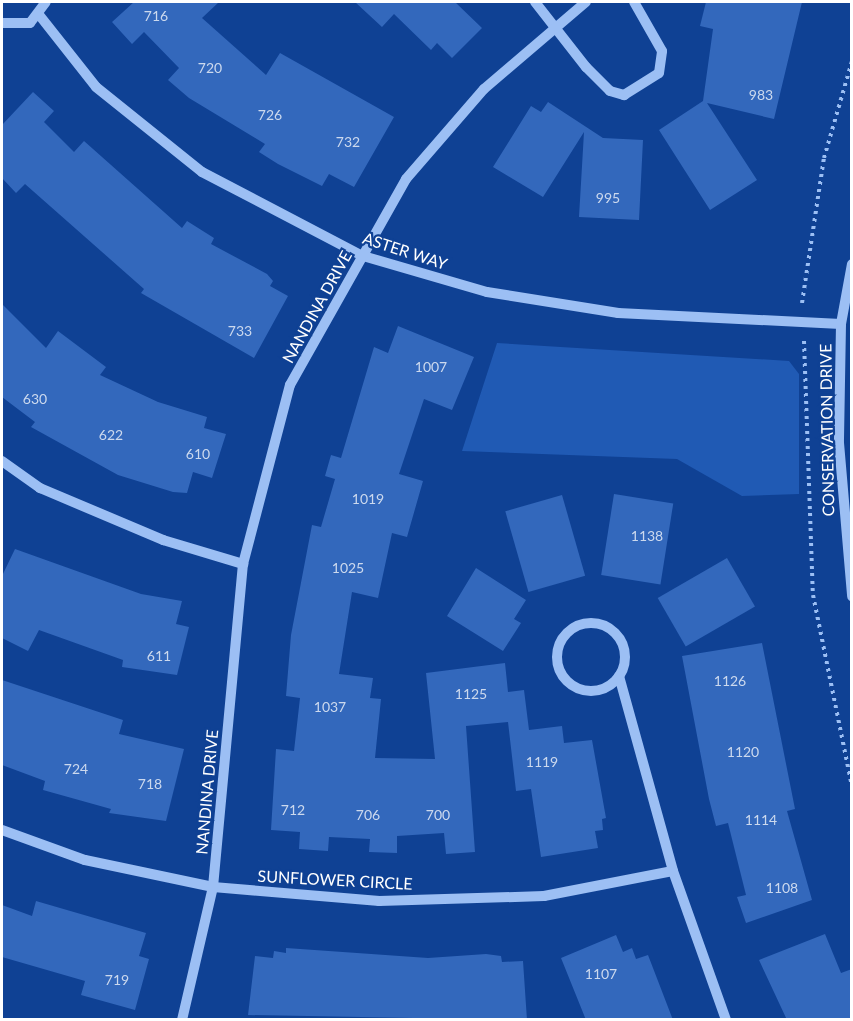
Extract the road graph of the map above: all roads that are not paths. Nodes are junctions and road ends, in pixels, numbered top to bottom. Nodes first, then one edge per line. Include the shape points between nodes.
1 (46, 2) edge
2 (535, 2) edge
3 (586, 2) edge
4 (634, 2) edge
5 (40, 16) junction
6 (2, 22) edge
7 (559, 26) junction
8 (363, 256) junction
9 (852, 264) edge
10 (841, 324) junction
11 (2, 461) edge
12 (243, 564) junction
13 (852, 596) edge
14 (619, 676) junction
15 (2, 830) edge
16 (673, 871) junction
17 (213, 887) junction
18 (182, 1020) edge
19 (726, 1020) edge

1 - 5 street
2 - 7 street
3 - 7 street, NANDINA DRIVE
4 - 7 street via 662,51 659,73 624,95 610,91 586,67
5 - 6 street via 19,27
5 - 8 street, ASTER WAY via 96,87 202,172
7 - 8 street, NANDINA DRIVE via 484,89 406,179
8 - 10 street, ASTER WAY via 487,292 618,313
8 - 12 street, NANDINA DRIVE via 291,385
9 - 10 street, CONSERVATION DRIVE
10 - 13 street, CONSERVATION DRIVE via 839,443
11 - 12 street via 40,488 164,540
12 - 17 street, NANDINA DRIVE
14 - 14 street via 625,651 610,629 584,623 562,638 557,663 571,685 597,691
14 - 16 street
15 - 17 street, SUNFLOWER CIRCLE via 85,860
16 - 17 street, SUNFLOWER CIRCLE via 544,896 379,901
16 - 19 street
17 - 18 street, NANDINA DRIVE

